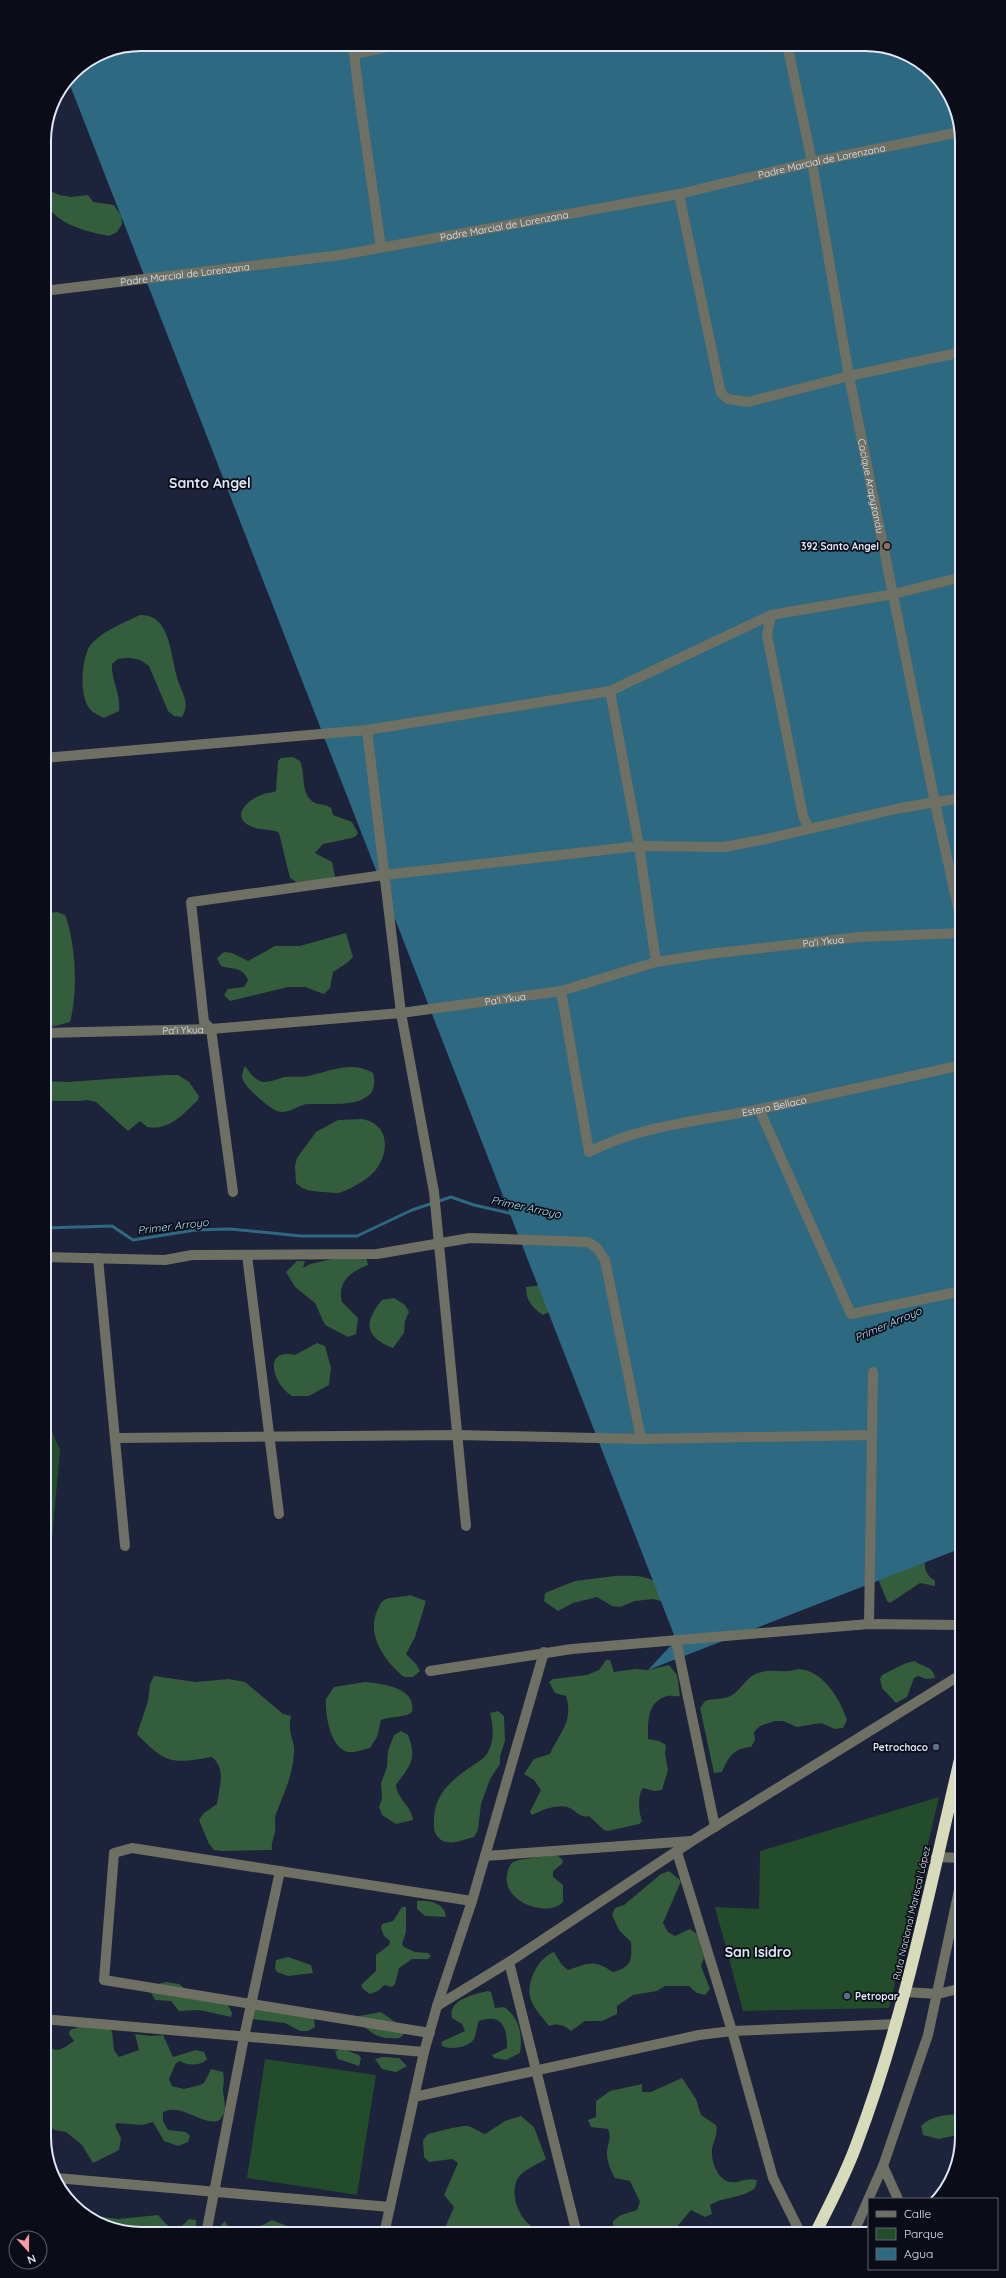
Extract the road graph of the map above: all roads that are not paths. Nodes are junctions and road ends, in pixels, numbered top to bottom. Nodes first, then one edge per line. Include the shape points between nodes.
1 (354, 51) edge
2 (788, 51) edge
3 (955, 133) edge
4 (812, 162) junction
5 (679, 194) junction
6 (381, 247) junction
7 (51, 290) edge
8 (955, 353) edge
9 (849, 376) junction
10 (955, 579) edge
11 (894, 594) junction
12 (771, 615) junction
13 (610, 691) junction
14 (367, 730) junction
15 (51, 757) edge
16 (955, 799) edge
17 (935, 803) junction
18 (809, 828) junction
19 (639, 846) junction
20 (384, 875) junction
21 (955, 894) edge
22 (955, 933) edge
23 (656, 962) junction
24 (561, 991) junction
25 (401, 1012) junction
26 (211, 1028) junction
27 (51, 1033) edge
28 (955, 1067) edge
29 (759, 1109) junction
30 (232, 1192) dead end
31 (439, 1244) junction
32 (247, 1255) junction
33 (51, 1257) edge
34 (98, 1258) junction
35 (955, 1292) edge
36 (873, 1372) dead end
37 (458, 1435) junction
38 (872, 1435) junction
39 (270, 1436) junction
40 (115, 1438) junction
41 (641, 1439) junction
42 (279, 1514) dead end
43 (466, 1526) dead end
44 (125, 1546) dead end
45 (869, 1624) junction
46 (955, 1625) edge
47 (676, 1640) junction
48 (544, 1652) junction
49 (430, 1670) dead end
50 (955, 1678) edge
51 (955, 1780) edge
52 (715, 1827) junction
53 (692, 1841) junction
54 (677, 1852) junction
55 (485, 1856) junction
56 (936, 1857) junction
57 (955, 1858) edge
58 (280, 1871) junction
59 (472, 1901) junction
60 (955, 1910) edge
61 (510, 1962) junction
62 (955, 1990) edge
63 (905, 1992) junction
64 (938, 1994) junction
65 (251, 2004) junction
66 (437, 2006) junction
67 (54, 2020) dead end
68 (897, 2024) junction
69 (732, 2031) junction
70 (430, 2033) junction
71 (244, 2037) junction
72 (424, 2052) junction
73 (537, 2070) junction
74 (414, 2097) junction
75 (883, 2166) junction
76 (61, 2178) edge
77 (215, 2192) junction
78 (869, 2198) edge
79 (898, 2198) edge
80 (868, 2200) edge
81 (390, 2207) junction
82 (208, 2227) edge
83 (386, 2227) edge
84 (575, 2227) edge
85 (798, 2227) edge
86 (818, 2227) edge
87 (856, 2227) edge

1 - 6 street
2 - 4 street, Cacique Arapyzandu
3 - 4 street, Padre Marcial de Lorenzana
4 - 5 street, Padre Marcial de Lorenzana
4 - 9 street, Cacique Arapyzandu
5 - 6 street, Padre Marcial de Lorenzana
5 - 9 street via 721,393 728,399 748,402
6 - 7 street, Padre Marcial de Lorenzana via 341,256
8 - 9 street
9 - 11 street, Cacique Arapyzandu
10 - 11 street
11 - 12 street
11 - 17 street, Cacique Arapyzandu
12 - 13 street
12 - 18 street via 767,635 803,816
13 - 14 street
13 - 19 street
14 - 15 street
14 - 20 street
16 - 17 street
17 - 18 street
17 - 21 street, Cacique Arapyzandu
18 - 19 street via 724,847
19 - 20 street
19 - 23 street
20 - 25 street
20 - 26 street via 191,902 204,1022
22 - 23 street, Pa'i Ykua via 762,946
23 - 24 street, Pa'i Ykua
24 - 25 street, Pa'i Ykua
24 - 29 street, Estero Bellaco via 589,1152 613,1140 649,1130
25 - 26 street, Pa'i Ykua
25 - 31 street via 434,1196
26 - 27 street, Pa'i Ykua
26 - 30 street
28 - 29 street, Estero Bellaco
29 - 35 street via 851,1314
31 - 32 street via 377,1254
31 - 37 street
31 - 41 street via 470,1238 588,1242 597,1248 605,1260
32 - 34 street via 192,1255 165,1260
32 - 39 street
33 - 34 street
34 - 40 street
36 - 38 street
37 - 39 street
37 - 41 street
37 - 43 street
38 - 41 street
38 - 45 street
39 - 40 street
39 - 42 street
40 - 44 street
45 - 46 street
45 - 47 street
47 - 48 street
47 - 52 street
48 - 49 street
48 - 55 street
50 - 52 street
51 - 56 highway, Ruta Nacional Mariscal López
52 - 53 street
53 - 54 street
53 - 55 street
54 - 61 street
54 - 69 street
55 - 59 street
56 - 57 street
56 - 63 highway, Ruta Nacional Mariscal López
58 - 59 street
58 - 65 street
58 - 65 street via 132,1848 114,1853 104,1980
59 - 66 street
60 - 64 street
61 - 66 street
61 - 73 street
62 - 64 street
63 - 64 street
63 - 68 highway, Ruta Nacional Mariscal López
64 - 75 street via 928,2035
65 - 70 street
65 - 71 street
66 - 70 street
67 - 71 street
68 - 69 street
68 - 86 highway, Ruta Nacional Mariscal López via 857,2145
69 - 73 street via 674,2040
69 - 85 street via 773,2178
70 - 72 street
71 - 72 street
71 - 77 street
72 - 74 street
73 - 74 street
73 - 84 street
74 - 81 street
75 - 78 street
75 - 79 street
76 - 77 street
77 - 81 street
77 - 82 street
80 - 87 street
81 - 83 street

